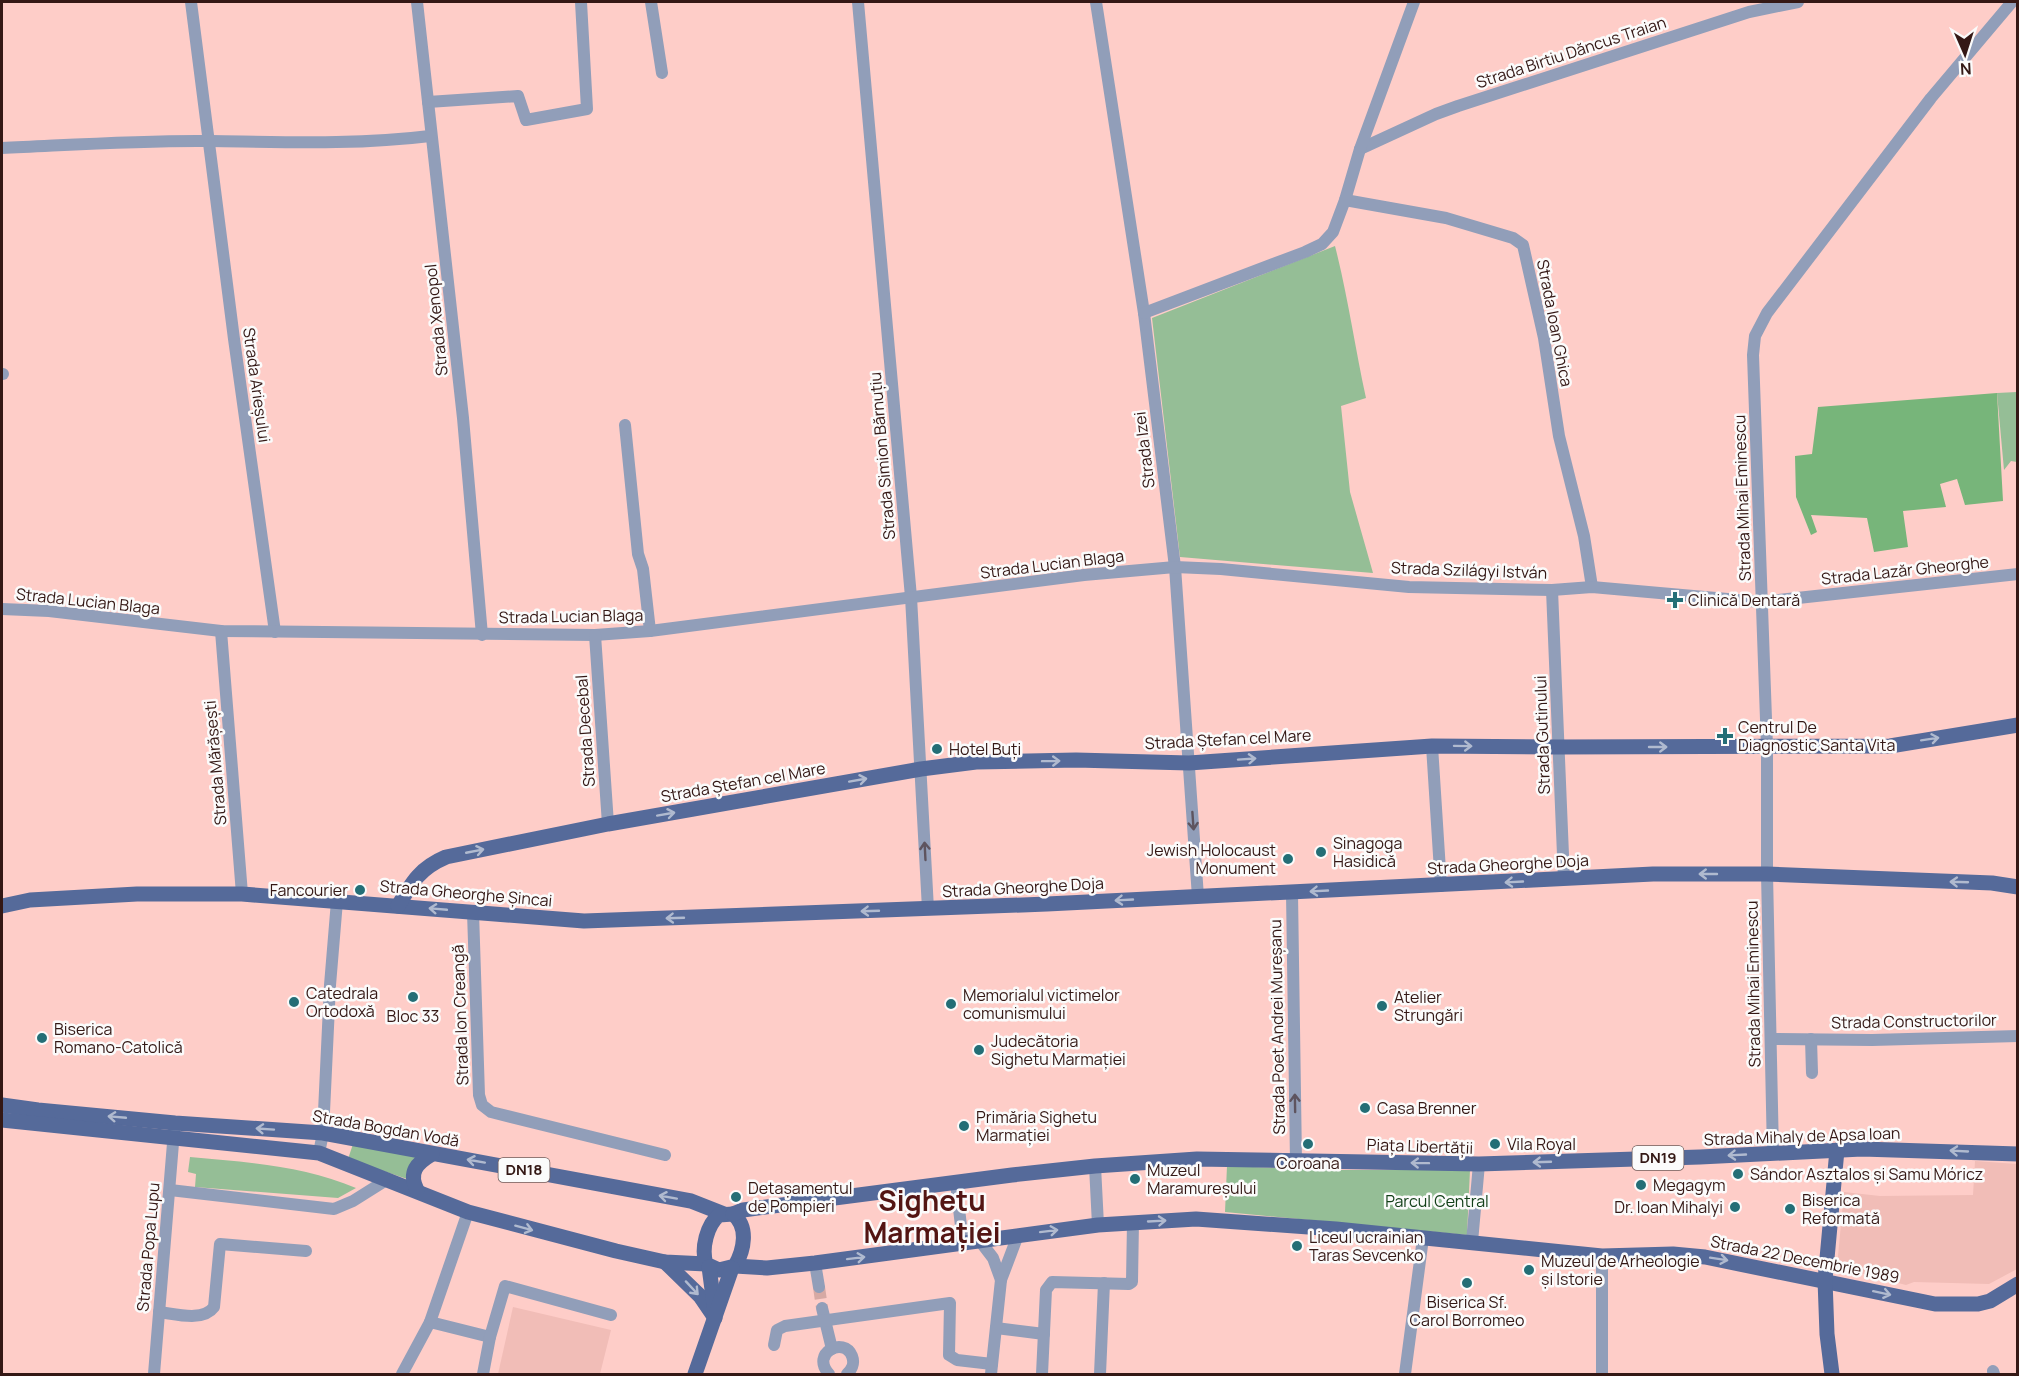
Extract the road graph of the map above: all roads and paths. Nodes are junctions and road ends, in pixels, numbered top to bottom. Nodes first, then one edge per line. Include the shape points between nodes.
1 (191, 2) edge
2 (417, 2) edge
3 (581, 2) edge
4 (651, 2) edge
5 (858, 2) edge
6 (1096, 2) edge
7 (1414, 2) edge
8 (1798, 2) edge
9 (2012, 2) edge
10 (662, 73) dead end
11 (428, 102) junction
12 (430, 136) junction
13 (210, 141) junction
14 (2, 148) edge
15 (1360, 149) junction
16 (1345, 200) junction
17 (1144, 313) junction
18 (625, 425) dead end
19 (1175, 567) junction
20 (2018, 574) edge
21 (1592, 587) junction
22 (1552, 590) junction
23 (911, 597) junction
24 (1761, 602) junction
25 (2, 609) edge
26 (221, 631) junction
27 (650, 631) junction
28 (275, 633) junction
29 (482, 635) junction
30 (595, 635) junction
31 (2018, 726) edge
32 (1432, 746) junction
33 (1558, 747) junction
34 (1767, 747) junction
35 (1189, 763) junction
36 (921, 769) junction
37 (608, 824) junction
38 (1767, 874) junction
39 (1564, 879) junction
40 (1441, 886) junction
41 (2018, 887) edge
42 (1292, 893) junction
43 (242, 894) junction
44 (1198, 897) junction
45 (337, 900) junction
46 (2, 906) edge
47 (398, 906) junction
48 (928, 909) junction
49 (473, 912) junction
50 (2018, 1036) edge
51 (1771, 1039) junction
52 (1811, 1039) junction
53 (1812, 1073) dead end
54 (2, 1105) edge
55 (2, 1120) edge
56 (175, 1130) junction
57 (323, 1133) junction
58 (1837, 1150) junction
59 (319, 1153) junction
60 (1773, 1153) junction
61 (432, 1154) junction
62 (2018, 1154) edge
63 (665, 1155) dead end
64 (1296, 1161) junction
65 (1479, 1164) junction
66 (1095, 1166) junction
67 (388, 1179) junction
68 (956, 1183) junction
69 (170, 1190) junction
70 (417, 1190) junction
71 (468, 1212) junction
72 (729, 1214) junction
73 (1133, 1222) junction
74 (1098, 1225) junction
75 (1018, 1235) junction
76 (1423, 1238) junction
77 (980, 1241) junction
78 (1472, 1242) junction
79 (963, 1243) junction
80 (306, 1251) dead end
81 (1602, 1256) junction
82 (665, 1262) junction
83 (815, 1263) junction
84 (708, 1265) junction
85 (734, 1267) junction
86 (1001, 1280) junction
87 (1825, 1280) junction
88 (1104, 1283) junction
89 (2018, 1284) edge
90 (819, 1287) tunnel mouth
91 (822, 1308) tunnel mouth
92 (159, 1312) junction
93 (610, 1315) dead end
94 (715, 1318) junction
95 (824, 1321) junction
96 (430, 1322) junction
97 (996, 1328) junction
98 (1044, 1334) junction
99 (490, 1337) junction
100 (774, 1345) dead end
101 (832, 1348) junction
102 (992, 1369) edge
103 (154, 1374) edge
104 (402, 1374) edge
105 (483, 1374) edge
106 (695, 1374) edge
107 (829, 1374) edge
108 (847, 1374) edge
109 (1042, 1374) edge
110 (1101, 1374) edge
111 (1405, 1374) edge
112 (1602, 1374) edge
113 (1832, 1374) edge

1 - 13 street, Strada Arieșului
2 - 11 street, Strada Xenopol
3 - 11 street via 587,109 526,120 518,96
4 - 10 street
5 - 23 street, Strada Simion Bărnuțiu
6 - 17 street, Strada Izei
7 - 15 street
8 - 15 street, Strada Birtiu Dăncus Traian via 1749,12 1470,102
9 - 24 street, Strada Mihai Eminescu via 1930,98 1767,314 1755,336
11 - 12 street, Strada Xenopol
12 - 13 street via 401,140
12 - 29 street, Strada Xenopol via 464,418
13 - 14 street
13 - 28 street, Strada Arieșului
15 - 16 street
16 - 17 street via 1333,232 1322,244
16 - 21 street, Strada Ioan Ghica via 1446,218 1513,238 1523,245
17 - 19 street, Strada Izei
18 - 27 street
19 - 22 street, Strada Szilágyi István via 1409,586
19 - 23 street, Strada Lucian Blaga
19 - 35 street, Strada Izei
20 - 24 street, Strada Lazăr Gheorghe
21 - 22 street, Strada Szilágyi István
21 - 24 street, Strada Szilágyi István
22 - 33 street, Strada Gutinului
23 - 27 street, Strada Lucian Blaga
23 - 36 street, Strada Simion Bărnuțiu
24 - 34 street, Strada Mihai Eminescu
25 - 26 street, Strada Lucian Blaga
26 - 28 street, Strada Lucian Blaga
26 - 43 street, Strada Mărășești
27 - 30 street, Strada Lucian Blaga
28 - 29 street, Strada Lucian Blaga
29 - 30 street, Strada Lucian Blaga
30 - 37 street, Strada Decebal
34 -> 31 main road, Strada Ștefan cel Mare via 1890,746
32 -> 33 main road, Strada Ștefan cel Mare
35 -> 32 main road, Strada Ștefan cel Mare
32 - 40 street
33 -> 34 main road, Strada Ștefan cel Mare
33 - 39 street, Strada Gutinului
34 - 38 street, Strada Mihai Eminescu
36 -> 35 main road, Strada Ștefan cel Mare via 976,762
35 -> 44 street, Strada Izei
37 -> 36 main road, Strada Ștefan cel Mare
48 -> 36 street, Strada Simion Bărnuțiu
47 -> 37 main road, Strada Ștefan cel Mare via 420,873 446,857
38 -> 39 main road, Strada Gheorghe Doja
41 -> 38 main road, Strada Gheorghe Doja
38 - 51 street, Strada Mihai Eminescu
39 -> 40 main road, Strada Gheorghe Doja
40 -> 42 main road, Strada Gheorghe Doja
42 - 44 main road, Strada Gheorghe Doja
64 -> 42 street, Strada Poet Andrei Mureșanu
43 - 45 main road, Strada Gheorghe Șincai
43 - 46 main road, Strada Gheorghe Șincai via 137,894 30,900
44 -> 48 main road, Strada Gheorghe Doja
45 - 47 main road, Strada Gheorghe Șincai
45 - 57 street
49 -> 47 main road, Strada Gheorghe Șincai
48 -> 49 main road, Strada Gheorghe Șincai via 584,921
49 - 63 street, Strada Ion Creangă via 482,1105 491,1112
50 - 52 street, Strada Constructorilor
51 - 52 street, Strada Constructorilor
51 - 60 street, Strada Mihai Eminescu
52 - 53 street, Strada Constructorilor
56 -> 54 main road, Strada Bogdan Vodă / DN18
55 - 56 main road, Strada Bogdan Vodă / DN18
57 -> 56 main road, Strada Bogdan Vodă / DN18
56 - 59 main road, Strada Bogdan Vodă / DN18
56 - 69 street, Strada Popa Lupu
57 - 59 street
57 - 61 main road, Strada Bogdan Vodă / DN18
58 - 60 main road, Strada Mihaly de Apsa Ioan / DN19
62 -> 58 main road, Strada Mihaly de Apsa Ioan / DN19
58 - 87 main road
59 - 67 main road, Strada Bogdan Vodă / DN18
60 -> 65 main road, Strada Mihaly de Apsa Ioan / DN19
61 - 70 main road via 419,1162 414,1173
72 -> 61 main road, Strada Bogdan Vodă / DN18 via 691,1201
65 -> 64 main road, Piața Libertății / DN19
64 - 66 main road, Piața Libertății / DN19 via 1197,1158
65 - 78 street, Piața Libertății
66 - 68 main road, DN19
66 - 74 street
67 - 69 street via 334,1209
67 - 70 main road, Strada Bogdan Vodă / DN18
68 - 72 main road, DN19
68 - 79 street
69 - 92 street, Strada Popa Lupu
70 - 71 main road, Strada Bogdan Vodă / DN18
71 -> 82 main road, DN18
71 - 96 street
72 - 84 main road via 716,1218 708,1231
72 - 85 main road via 742,1224 744,1233
73 - 74 main road
73 -> 76 main road via 1196,1219
73 - 88 street via 1132,1282
75 -> 74 main road
75 - 77 main road
75 - 86 street
76 - 78 main road
76 - 111 street
77 - 79 main road
77 - 86 street via 993,1258
78 - 81 main road, Strada 22 Decembrie 1989
83 -> 79 main road
80 - 92 street via 220,1244 214,1307 210,1312
81 -> 87 main road, Strada 22 Decembrie 1989 via 1706,1257
81 - 112 street
82 - 84 main road, DN18
82 -> 94 main road via 689,1284
83 - 85 main road
83 - 90 street
84 - 85 main road via 719,1270
84 - 94 main road
85 - 94 main road
86 - 97 street
87 -> 89 main road, Strada 22 Decembrie 1989 via 1935,1304 1957,1305 1990,1301
87 - 113 main road
88 - 98 street via 1048,1285
88 - 110 street
91 - 95 street
92 - 103 street, Strada Popa Lupu
93 - 99 street via 505,1287
94 - 106 main road
95 - 100 street via 785,1326 777,1330
95 - 101 street
95 - 102 street via 950,1303 949,1355
96 - 99 street
96 - 104 street
97 - 98 street
97 - 102 street
98 - 109 street
99 - 105 street
101 - 107 street via 823,1364
101 - 108 street via 849,1352 853,1364

